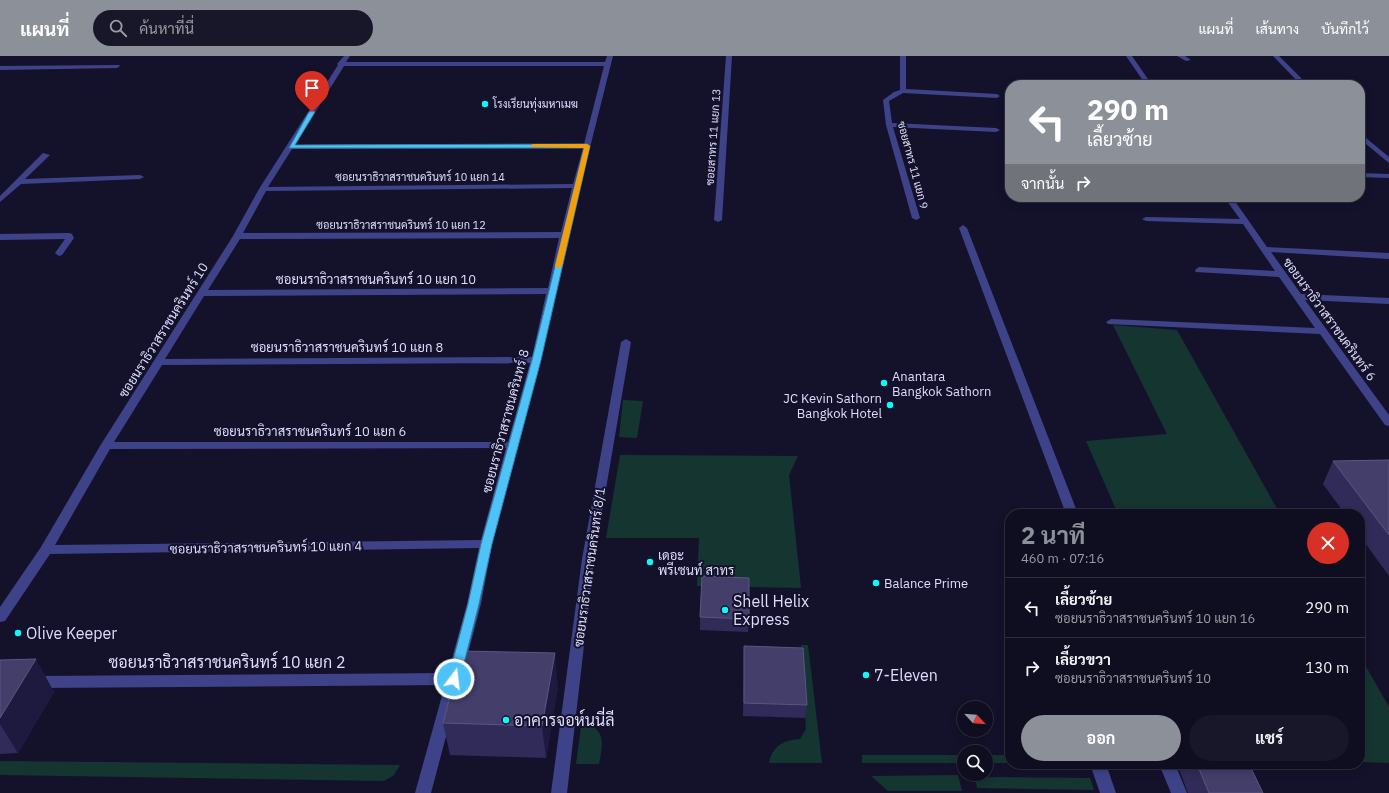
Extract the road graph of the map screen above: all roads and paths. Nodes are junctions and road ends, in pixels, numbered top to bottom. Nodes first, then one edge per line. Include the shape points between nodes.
1 (347, 56) edge
2 (729, 56) edge
3 (903, 56) edge
4 (1129, 56) edge
5 (1180, 56) edge
6 (1276, 56) edge
7 (609, 60) edge
8 (1188, 60) dead end
9 (340, 64) junction
10 (117, 66) dead end
11 (0, 68) edge
12 (1146, 80) edge
13 (1300, 80) edge
14 (903, 91) junction
15 (997, 96) dead end
16 (889, 125) junction
17 (996, 130) dead end
18 (1365, 139) edge
19 (587, 146) junction
20 (291, 147) junction
21 (46, 155) dead end
22 (1389, 161) edge
23 (1365, 175) edge
24 (1389, 176) edge
25 (140, 177) dead end
26 (18, 182) junction
27 (577, 186) junction
28 (263, 189) junction
29 (0, 200) edge
30 (1232, 202) edge
31 (916, 218) dead end
32 (1146, 218) dead end
33 (718, 220) dead end
34 (1246, 222) junction
35 (963, 228) dead end
36 (566, 235) junction
37 (237, 236) junction
38 (0, 237) edge
39 (1264, 249) junction
40 (59, 253) dead end
41 (1389, 256) edge
42 (1199, 270) dead end
43 (1282, 274) junction
44 (552, 291) junction
45 (201, 293) junction
46 (1298, 297) junction
47 (1389, 301) edge
48 (1111, 322) dead end
49 (1323, 331) junction
50 (626, 342) dead end
51 (536, 360) junction
52 (159, 362) junction
53 (1389, 423) edge
54 (514, 445) junction
55 (106, 446) junction
56 (1070, 509) edge
57 (486, 544) junction
58 (46, 550) junction
59 (0, 617) edge
60 (454, 679) junction
61 (24, 682) edge
62 (1100, 769) edge
63 (1169, 769) edge
64 (423, 793) edge
65 (559, 793) edge
66 (1108, 793) edge
67 (1179, 793) edge

1 - 9 street, ซอยนราธิวาสราชนครินทร์ 10
2 - 33 street, ซอยสาทร 11 แยก 13
3 - 14 street
4 - 12 street
5 - 8 street
6 - 13 street
7 - 9 street
7 - 19 street, ซอยนราธิวาสราชนครินทร์ 8
9 - 20 street, ซอยนราธิวาสราชนครินทร์ 10
10 - 11 street
14 - 15 street
14 - 16 street, ซอยสาทร 11 แยก 9 via 886,100
16 - 17 street
16 - 31 street, ซอยสาทร 11 แยก 9
18 - 22 street
19 - 20 street
19 - 27 street, ซอยนราธิวาสราชนครินทร์ 8
20 - 28 street, ซอยนราธิวาสราชนครินทร์ 10
21 - 26 street
23 - 24 street
25 - 26 street
26 - 29 street
27 - 28 street, ซอยนราธิวาสราชนครินทร์ 10 แยก 14
27 - 36 street, ซอยนราธิวาสราชนครินทร์ 8
28 - 37 street, ซอยนราธิวาสราชนครินทร์ 10
30 - 34 street, ซอยนราธิวาสราชนครินทร์ 6
32 - 34 street
34 - 39 street, ซอยนราธิวาสราชนครินทร์ 6
35 - 56 street
36 - 37 street, ซอยนราธิวาสราชนครินทร์ 10 แยก 12
36 - 44 street, ซอยนราธิวาสราชนครินทร์ 8
37 - 45 street, ซอยนราธิวาสราชนครินทร์ 10
38 - 40 street via 69,236
39 - 41 street
39 - 43 street, ซอยนราธิวาสราชนครินทร์ 6
42 - 43 street
43 - 46 street, ซอยนราธิวาสราชนครินทร์ 6
44 - 45 street, ซอยนราธิวาสราชนครินทร์ 10 แยก 10
44 - 51 street, ซอยนราธิวาสราชนครินทร์ 8
45 - 52 street, ซอยนราธิวาสราชนครินทร์ 10
46 - 47 street
46 - 49 street, ซอยนราธิวาสราชนครินทร์ 6
48 - 49 street
49 - 53 street, ซอยนราธิวาสราชนครินทร์ 6
50 - 65 street, ซอยนราธิวาสราชนครินทร์ 8/1 via 588,559
51 - 52 street, ซอยนราธิวาสราชนครินทร์ 10 แยก 8
51 - 54 street, ซอยนราธิวาสราชนครินทร์ 8
52 - 55 street, ซอยนราธิวาสราชนครินทร์ 10
54 - 55 street, ซอยนราธิวาสราชนครินทร์ 10 แยก 6
54 - 57 street, ซอยนราธิวาสราชนครินทร์ 8
55 - 58 street, ซอยนราธิวาสราชนครินทร์ 10
57 - 58 street, ซอยนราธิวาสราชนครินทร์ 10 แยก 4
57 - 60 street, ซอยนราธิวาสราชนครินทร์ 8 via 474,604
58 - 59 street, ซอยนราธิวาสราชนครินทร์ 10
60 - 61 street, ซอยนราธิวาสราชนครินทร์ 10 แยก 2
60 - 64 street, ซอยนราธิวาสราชนครินทร์ 8
62 - 66 street
63 - 67 street

